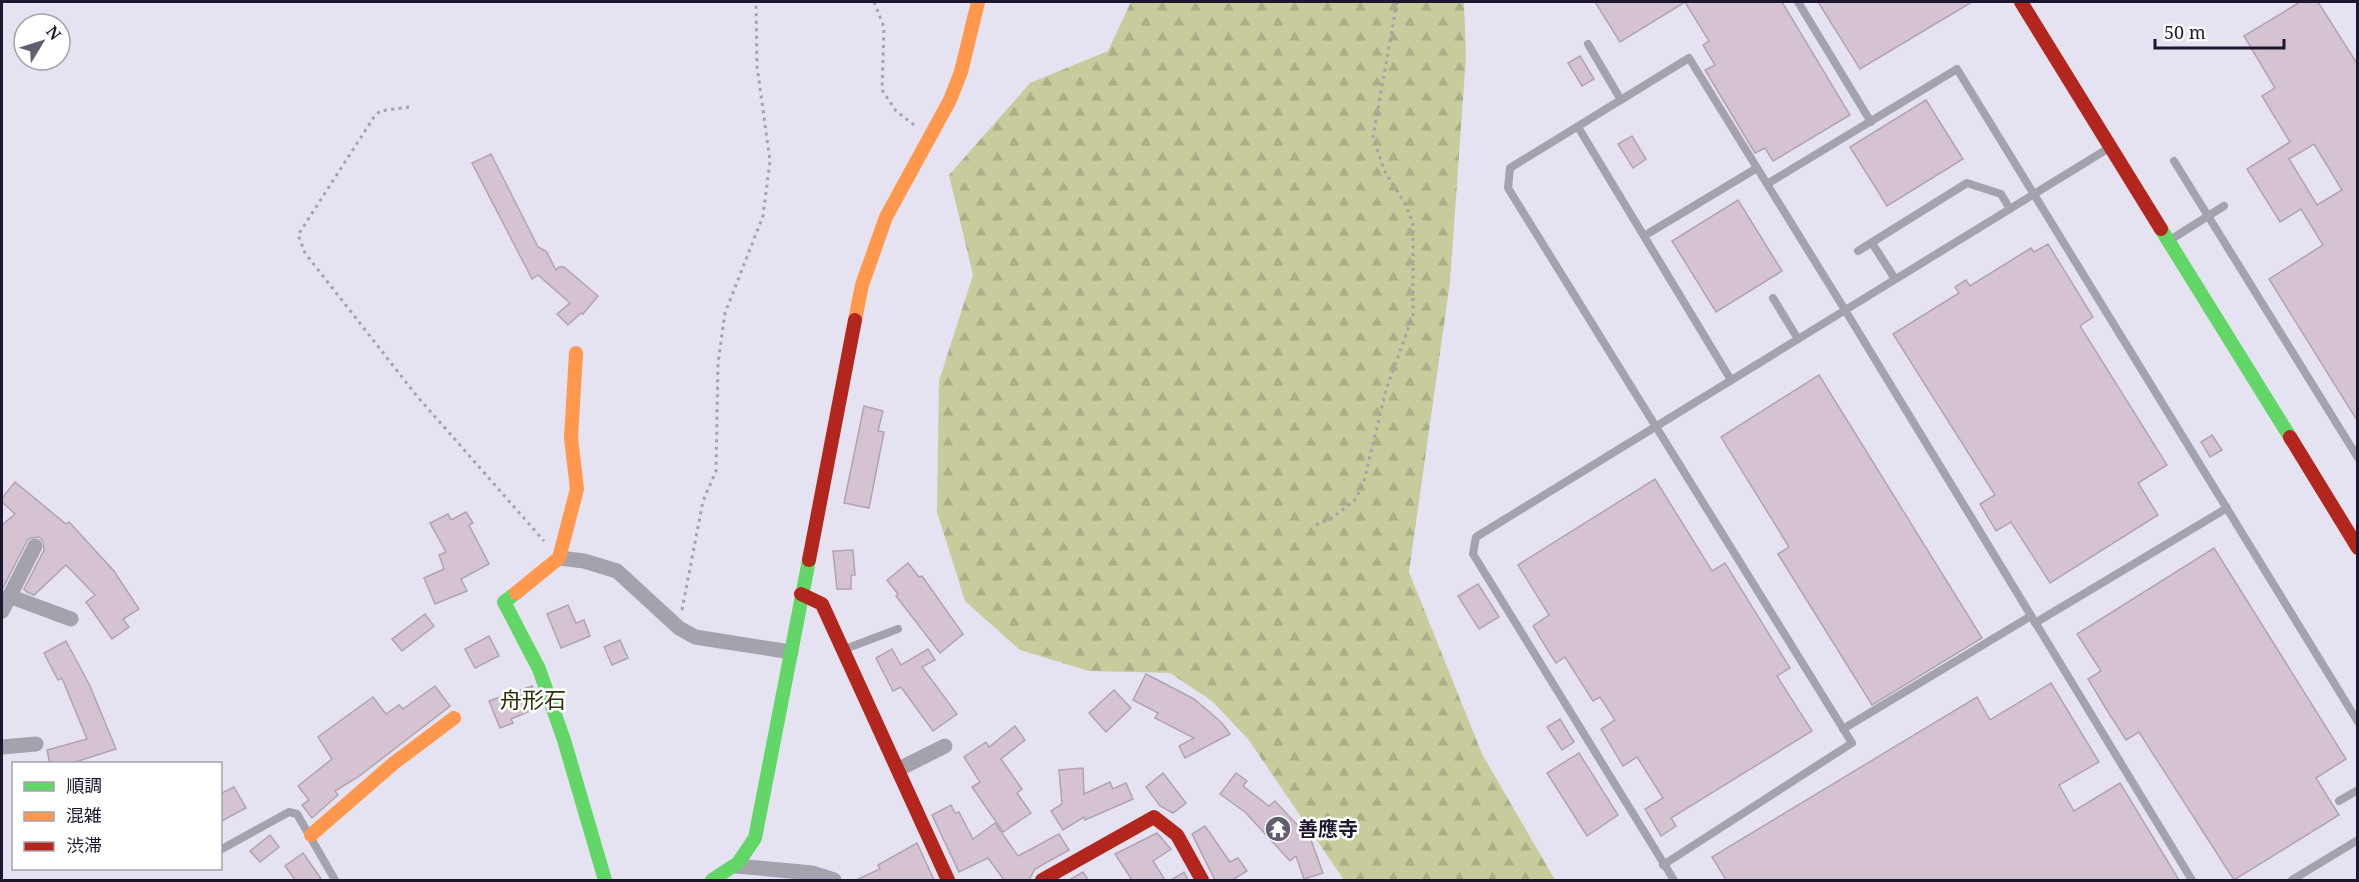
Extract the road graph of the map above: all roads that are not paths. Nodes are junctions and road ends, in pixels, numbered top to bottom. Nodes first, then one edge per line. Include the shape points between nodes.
1 (978, 2) edge
2 (1798, 2) edge
3 (2021, 2) edge
4 (1588, 44) dead end
5 (1621, 100) junction
6 (1871, 122) junction
7 (1578, 127) junction
8 (2111, 147) junction
9 (2174, 161) dead end
10 (1757, 168) junction
11 (1767, 184) junction
12 (2035, 193) junction
13 (2224, 206) dead end
14 (2010, 209) junction
15 (2210, 215) junction
16 (1644, 236) junction
17 (2169, 241) junction
18 (1872, 243) junction
19 (1858, 250) dead end
20 (1895, 279) junction
21 (1773, 298) dead end
22 (1845, 310) junction
23 (1798, 339) junction
24 (576, 353) dead end
25 (1731, 380) junction
26 (1656, 426) junction
27 (2358, 458) edge
28 (2227, 508) junction
29 (35, 546) dead end
30 (2358, 548) edge
31 (559, 558) junction
32 (801, 594) junction
33 (9, 596) junction
34 (2, 611) edge
35 (71, 619) dead end
36 (2033, 620) junction
37 (898, 629) dead end
38 (843, 650) junction
39 (791, 652) junction
40 (454, 718) dead end
41 (2358, 722) edge
42 (1844, 729) junction
43 (36, 744) dead end
44 (945, 746) dead end
45 (2, 747) edge
46 (898, 769) junction
47 (2358, 790) edge
48 (2339, 801) dead end
49 (311, 835) junction
50 (2358, 840) edge
51 (222, 849) edge
52 (1663, 865) junction
53 (736, 866) junction
54 (335, 880) edge
55 (605, 880) edge
56 (712, 880) edge
57 (834, 880) edge
58 (948, 880) edge
59 (1042, 880) edge
60 (1202, 880) edge
61 (1674, 880) edge
62 (2192, 880) edge
63 (2292, 880) edge

1 - 32 street via 961,72 931,137 886,217 862,285
2 - 6 lane
3 - 8 street
4 - 5 lane
5 - 7 lane
5 - 10 lane via 1689,58
6 - 11 lane
6 - 12 lane via 1957,69
7 - 16 lane
7 - 26 lane via 1510,168 1508,188
8 - 12 lane
8 - 17 street
9 - 15 lane
10 - 11 lane
10 - 16 lane
11 - 22 lane
12 - 14 lane
12 - 28 lane
13 - 15 lane
14 - 18 lane via 2001,194 1967,183
14 - 20 lane
15 - 17 lane
15 - 27 lane
16 - 25 lane
17 - 30 street
18 - 19 lane
18 - 20 lane
20 - 22 lane
21 - 23 lane
22 - 23 lane
22 - 36 lane
23 - 25 lane
24 - 31 street via 571,438 577,489
25 - 26 lane
26 - 42 lane
26 - 52 lane via 1476,537 1473,554
28 - 36 lane
28 - 41 lane
29 - 33 street
31 - 39 street via 617,571 679,628 695,637
31 - 55 street via 504,602 538,669 564,740
32 - 38 street via 822,604
32 - 39 street
33 - 34 street
33 - 35 street
36 - 42 lane
36 - 62 lane
37 - 38 lane
38 - 46 street
39 - 53 street via 755,838
40 - 49 street via 394,763
42 - 52 lane via 1852,743
43 - 45 street
44 - 46 street
46 - 58 street
47 - 48 lane
49 - 51 lane via 297,814 289,812
49 - 54 lane
50 - 63 lane
52 - 61 lane
53 - 56 street
53 - 57 street via 793,870
59 - 60 street via 1154,817 1167,822

